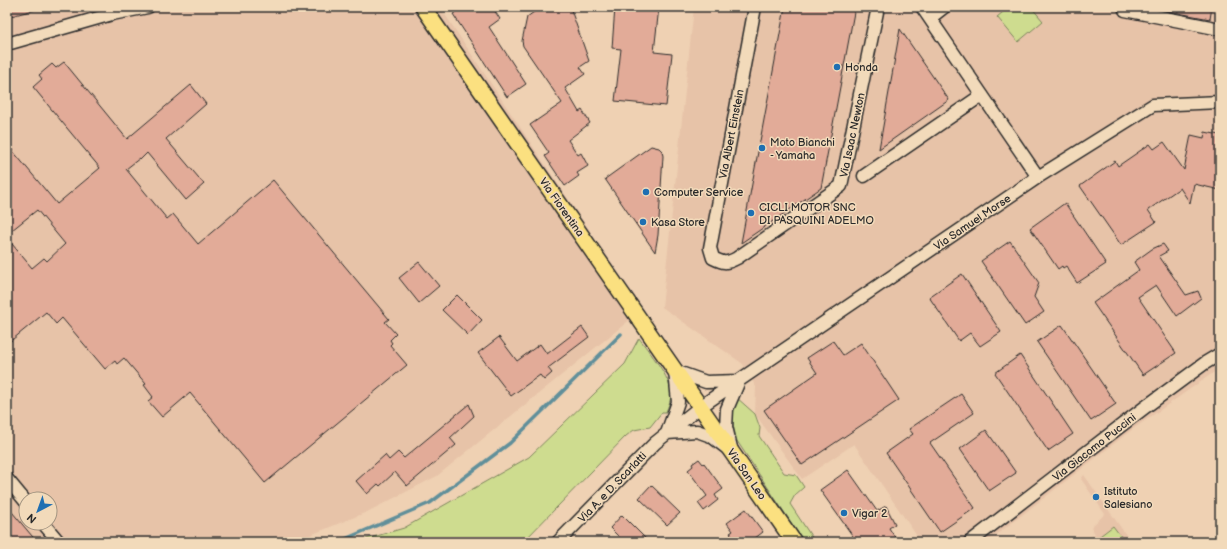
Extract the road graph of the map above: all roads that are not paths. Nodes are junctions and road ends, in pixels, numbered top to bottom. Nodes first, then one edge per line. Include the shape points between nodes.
1 (148, 7) edge
2 (423, 7) edge
3 (755, 7) edge
4 (878, 7) edge
5 (922, 7) edge
6 (944, 7) edge
7 (1126, 7) edge
8 (930, 18) junction
9 (1220, 29) edge
10 (7, 44) edge
11 (982, 95) junction
12 (1220, 102) edge
13 (864, 176) dead end
14 (1038, 177) junction
15 (736, 258) joint
16 (1220, 354) edge
17 (675, 371) junction
18 (739, 381) junction
19 (700, 407) junction
20 (667, 433) junction
21 (732, 452) junction
22 (7, 479) edge
23 (18, 492) edge
24 (50, 531) edge
25 (59, 542) edge
26 (558, 542) edge
27 (794, 542) edge
28 (970, 542) edge

1 - 10 street via 112,14
2 - 17 main road, Via Fiorentina
3 - 15 street, Via Albert Einstein via 710,248 713,258 722,263 728,263
4 - 15 street, Via Isaac Newton via 841,186
5 - 8 street
6 - 8 street
7 - 9 street via 1125,10
8 - 11 street
11 - 13 street, Via Isaac Newton
11 - 14 street
12 - 14 street, Via Samuel Morse via 1153,105
14 - 18 street, Via Samuel Morse
16 - 28 street, Via Giacomo Puccini via 1144,408
17 - 18 street via 706,382
17 - 19 main road, Via Fiorentina
17 - 20 street via 678,402
18 - 19 street, Via Samuel Morse
18 - 21 street via 727,409 726,427
19 - 20 street, Via A. e D. Scarlatti
19 - 21 main road, Via San Leo
20 - 21 street via 697,431 711,436
20 - 26 street, Via A. e D. Scarlatti via 655,442
21 - 27 main road, Via San Leo
22 - 23 street
24 - 25 street

